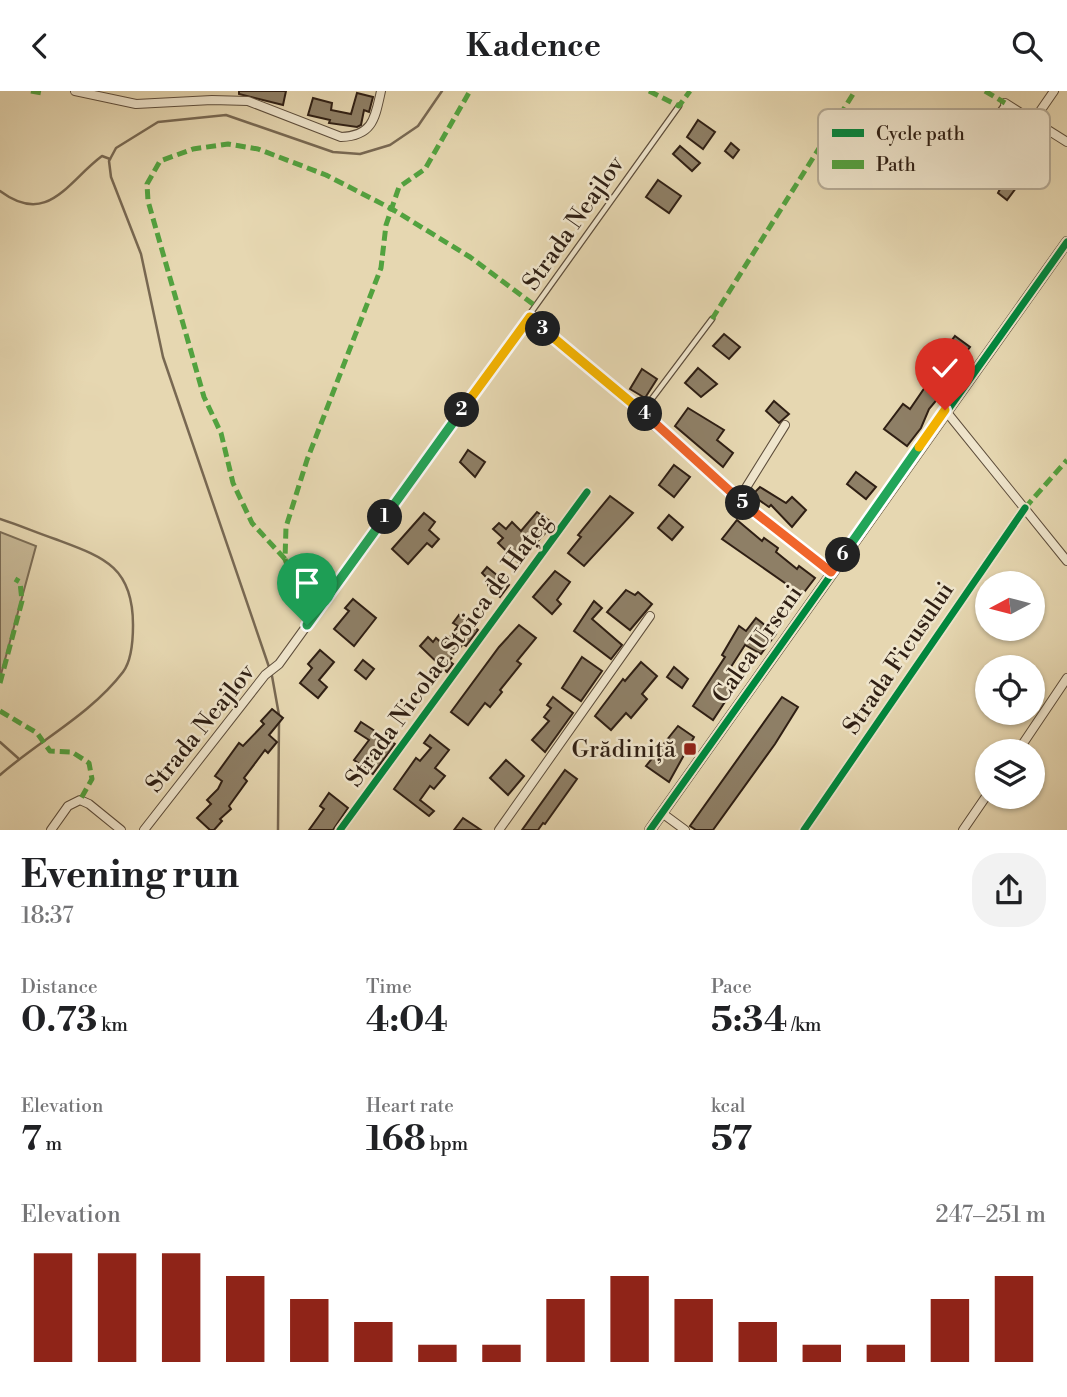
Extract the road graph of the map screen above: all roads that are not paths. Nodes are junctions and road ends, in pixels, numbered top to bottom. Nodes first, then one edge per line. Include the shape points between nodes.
1 (75, 91) edge
2 (381, 91) edge
3 (1054, 91) edge
4 (1006, 103) joint
5 (679, 106) dead end
6 (1002, 109) edge
7 (1016, 109) edge
8 (1042, 109) edge
9 (1050, 131) edge
10 (1067, 142) edge
11 (1067, 242) edge
12 (530, 317) junction
13 (712, 319) dead end
14 (945, 410) junction
15 (642, 412) junction
16 (785, 425) dead end
17 (587, 492) dead end
18 (739, 499) junction
19 (1024, 508) junction
20 (1067, 561) edge
21 (831, 572) junction
22 (339, 581) joint
23 (650, 616) dead end
24 (1067, 678) edge
25 (1026, 739) edge
26 (977, 809) edge
27 (662, 813) junction
28 (51, 830) edge
29 (121, 830) edge
30 (144, 830) edge
31 (340, 830) edge
32 (499, 830) edge
33 (650, 830) edge
34 (685, 830) edge
35 (804, 830) edge
36 (963, 830) edge

1 - 2 street via 136,104 248,101 341,137 355,137 373,123
3 - 8 street
4 - 6 lane
4 - 7 street
5 - 12 lane, Strada Neajlov
9 - 10 street
11 - 14 street, Calea Urseni
12 - 15 street
12 - 22 lane, Strada Neajlov
13 - 15 lane
14 - 19 street
14 - 21 street, Calea Urseni
15 - 18 street
16 - 18 street
17 - 31 street, Strada Nicolae Stoica de Hațeg
18 - 21 street
19 - 20 street
19 - 35 street, Strada Ficusului
21 - 27 street, Calea Urseni
22 - 30 street, Strada Neajlov via 279,664 265,675
23 - 32 street
24 - 25 street
26 - 36 street
27 - 33 street, Calea Urseni
27 - 34 street
28 - 29 street via 68,806 80,800

